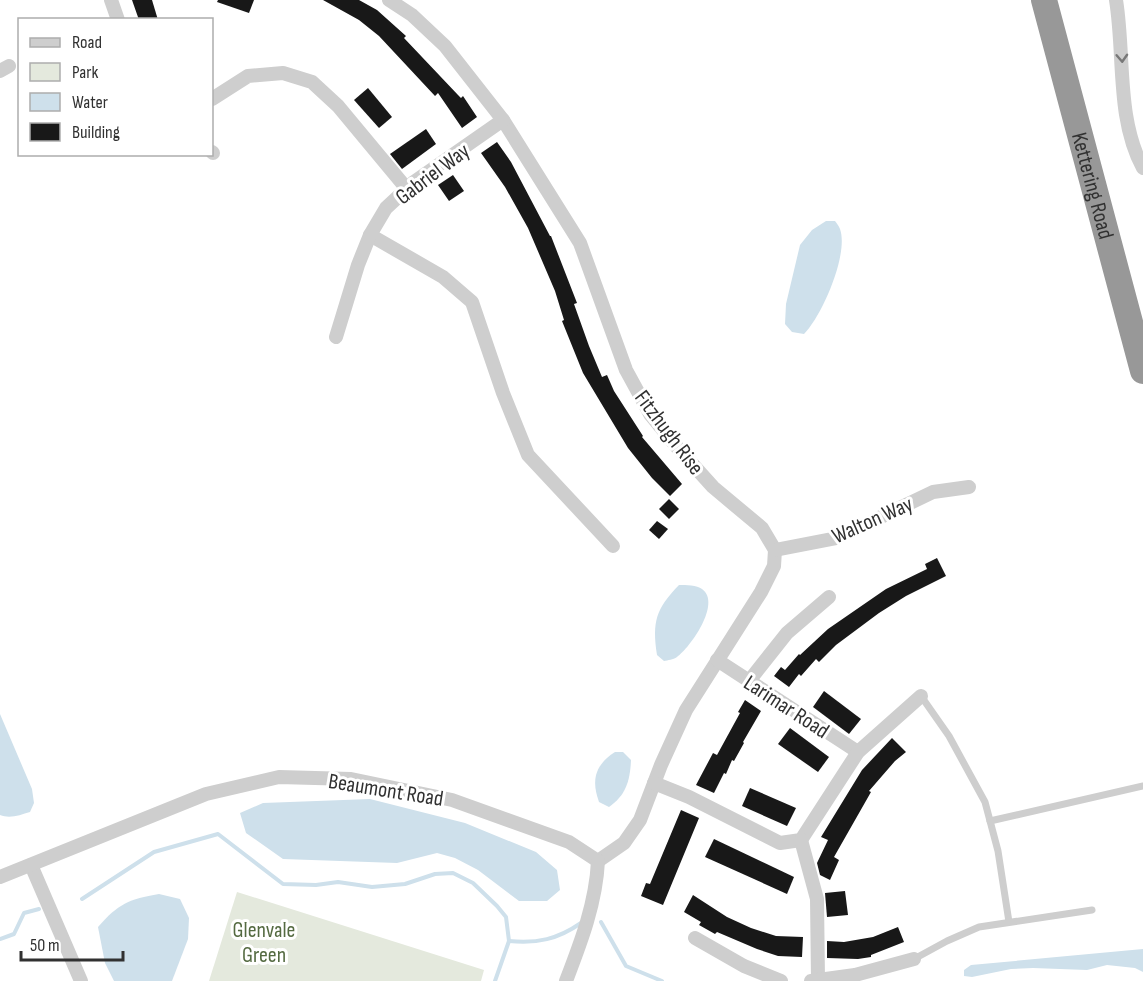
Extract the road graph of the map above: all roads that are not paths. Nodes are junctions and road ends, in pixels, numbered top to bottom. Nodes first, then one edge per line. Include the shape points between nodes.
1 (111, 0) edge
2 (389, 0) edge
3 (1044, 0) edge
4 (1116, 0) edge
5 (117, 18) edge
6 (213, 98) edge
7 (503, 120) junction
8 (1143, 168) edge
9 (407, 189) junction
10 (370, 235) junction
11 (336, 337) dead end
12 (1143, 371) edge
13 (969, 487) dead end
14 (613, 546) dead end
15 (775, 550) junction
16 (829, 597) dead end
17 (717, 660) junction
18 (749, 681) junction
19 (921, 696) joint
20 (858, 752) junction
21 (654, 783) junction
22 (1143, 786) edge
23 (1135, 788) junction
24 (1143, 794) edge
25 (990, 821) junction
26 (801, 840) junction
27 (598, 861) junction
28 (31, 866) junction
29 (0, 877) edge
30 (1092, 910) dead end
31 (1009, 922) junction
32 (695, 938) dead end
33 (914, 959) joint
34 (81, 981) edge
35 (566, 981) edge
36 (781, 981) edge
37 (814, 981) edge

1 - 5 street
2 - 7 street, Fitzhugh Rise via 412,15 445,46
3 - 12 highway, Kettering Road
4 -> 8 street via 1124,98 1134,151
6 - 9 street via 248,76 283,73 312,82 339,106
7 - 9 street, Gabriel Way
7 - 15 street, Fitzhugh Rise via 580,243 626,370 650,414 713,487 762,528
9 - 10 street, Gabriel Way via 386,208
10 - 11 street, Gabriel Way
10 - 14 street via 443,277 472,302 528,455
13 - 15 street, Walton Way via 933,492 837,538
15 - 17 street via 774,566
16 - 18 street via 787,633
17 - 18 street, Larimar Road
17 - 21 street via 686,710
18 - 20 street, Larimar Road
19 - 20 street
19 - 25 lane via 949,736 985,802
20 - 26 street
21 - 26 street via 780,843
21 - 27 street via 640,820 624,843
22 - 23 lane
23 - 24 lane
23 - 25 lane
25 - 31 lane
26 - 37 street via 817,900
27 - 28 street, Beaumont Road via 569,842 452,800 351,779 279,777 206,795
27 - 35 street via 597,884
28 - 29 street, Beaumont Road
28 - 34 street
30 - 31 lane
31 - 33 lane via 979,927
32 - 36 street via 744,966
33 - 37 street

